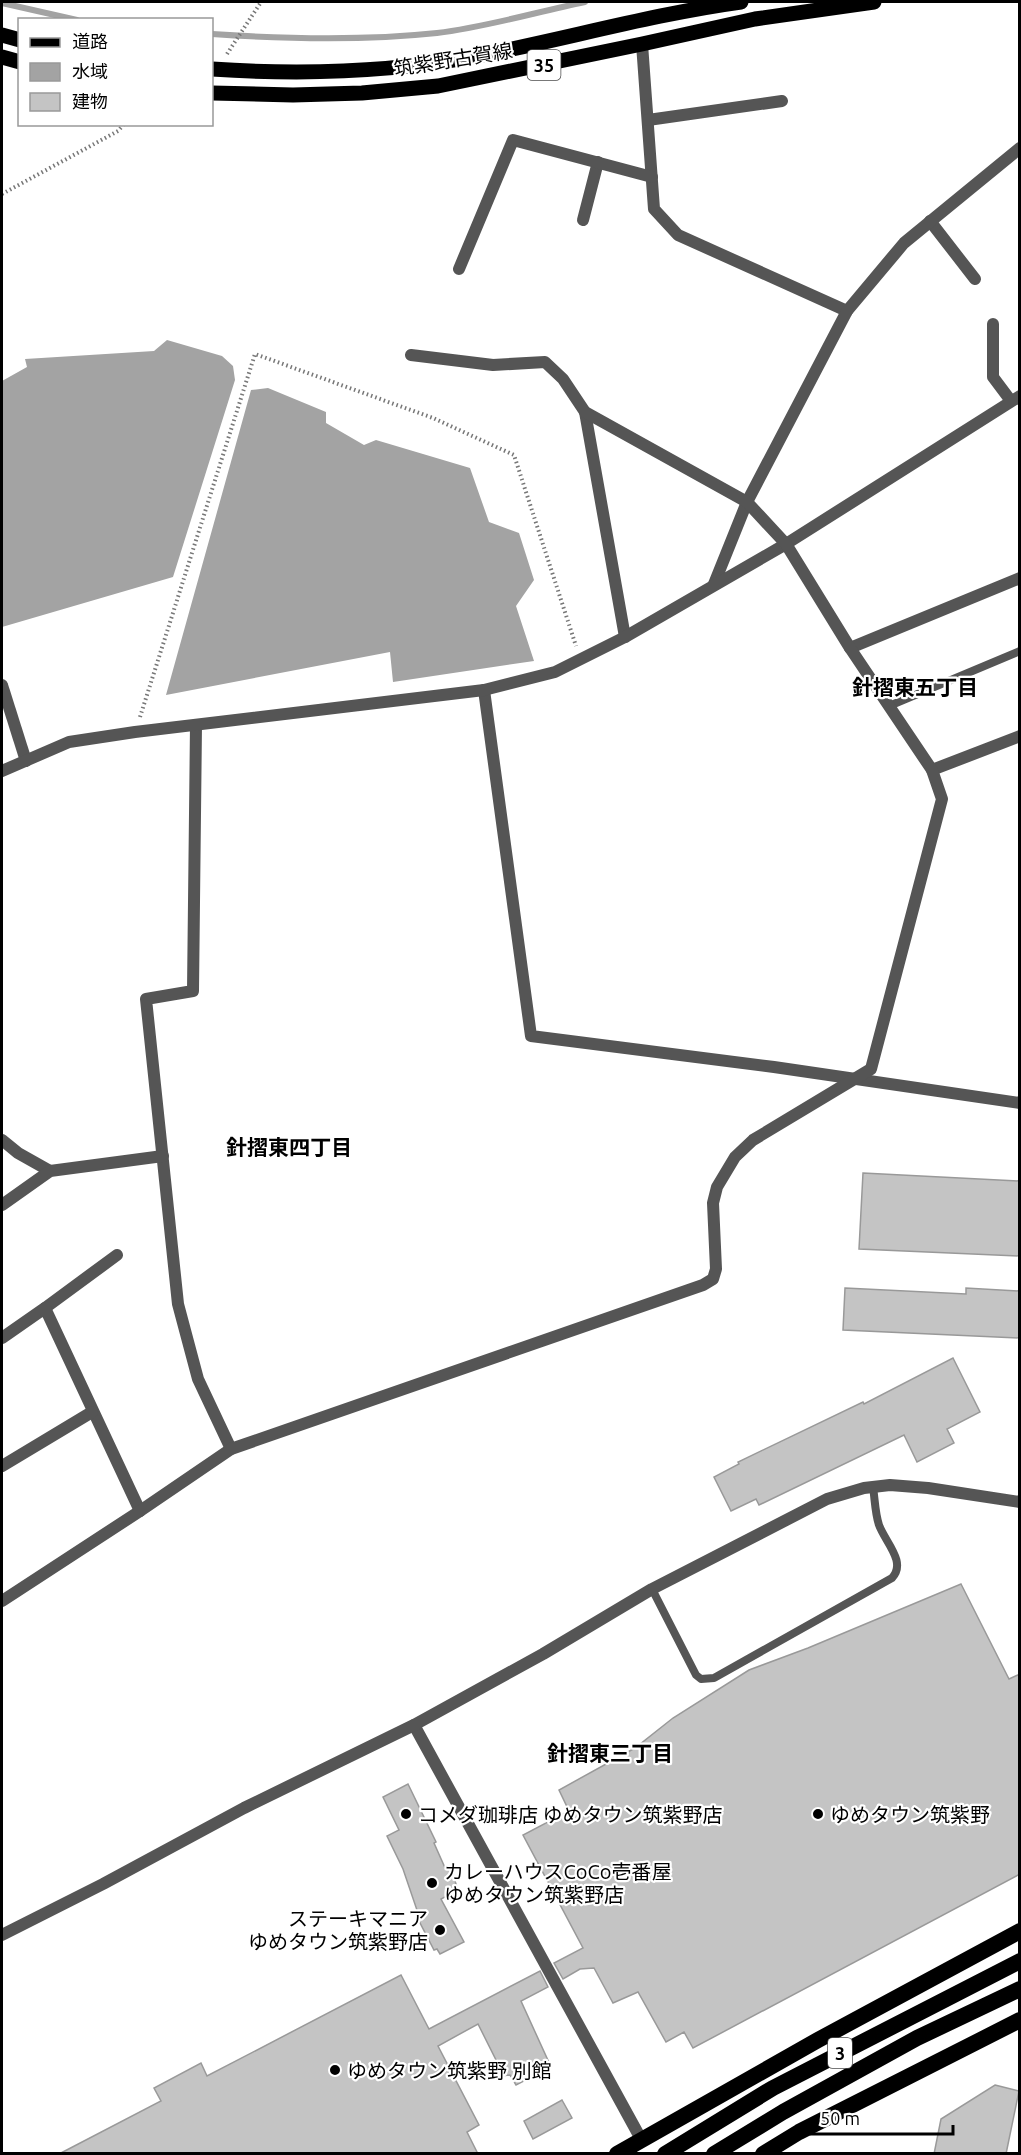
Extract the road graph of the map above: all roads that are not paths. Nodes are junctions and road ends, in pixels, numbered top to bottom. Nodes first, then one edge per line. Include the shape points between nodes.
1 (741, 2) edge
2 (874, 2) edge
3 (2, 35) edge
4 (18, 39) edge
5 (642, 44) junction
6 (2, 57) edge
7 (18, 61) edge
8 (214, 69) edge
9 (213, 93) edge
10 (782, 101) dead end
11 (648, 120) junction
12 (1020, 148) edge
13 (598, 162) junction
14 (651, 177) junction
15 (583, 220) dead end
16 (930, 221) junction
17 (459, 269) dead end
18 (975, 279) dead end
19 (847, 311) junction
20 (993, 324) dead end
21 (411, 355) dead end
22 (1015, 398) edge
23 (585, 412) junction
24 (747, 502) junction
25 (786, 544) junction
26 (1020, 578) edge
27 (714, 584) junction
28 (625, 638) junction
29 (850, 648) junction
30 (1020, 651) edge
31 (2, 686) edge
32 (484, 690) junction
33 (889, 706) junction
34 (196, 725) junction
35 (1020, 736) edge
36 (26, 761) junction
37 (932, 770) junction
38 (2, 771) edge
39 (856, 1079) junction
40 (1020, 1103) edge
41 (2, 1140) edge
42 (163, 1156) junction
43 (50, 1171) junction
44 (2, 1205) edge
45 (117, 1255) dead end
46 (45, 1308) junction
47 (2, 1338) edge
48 (92, 1412) junction
49 (231, 1449) junction
50 (2, 1466) edge
51 (873, 1487) junction
52 (1020, 1502) edge
53 (140, 1511) junction
54 (652, 1589) junction
55 (2, 1601) edge
56 (414, 1725) junction
57 (1020, 1931) edge
58 (2, 1935) edge
59 (1020, 1961) edge
60 (1020, 1989) edge
61 (1020, 2020) edge
62 (641, 2139) junction
63 (617, 2154) edge
64 (665, 2154) edge
65 (714, 2154) edge
66 (763, 2154) edge

1 - 8 main road, 筑紫野古賀線 / 35 via 454,59 314,71
2 - 5 main road, 筑紫野古賀線 / 35 via 755,19
3 - 4 main road
5 - 9 main road, 筑紫野古賀線 / 35 via 438,86 362,93
5 - 11 street
6 - 7 main road
10 - 11 street
11 - 14 street
12 - 16 street
13 - 14 street
13 - 15 street
13 - 17 street via 513,140
14 - 19 street via 654,209 678,235
16 - 18 street
16 - 19 street via 904,243
19 - 24 street
20 - 22 street via 993,377
21 - 23 street via 493,365 545,362 563,379
22 - 25 street
23 - 24 street
23 - 28 street
24 - 25 street
24 - 27 street
25 - 27 street
25 - 29 street
26 - 29 street
27 - 28 street
28 - 32 street via 555,672
29 - 33 street
30 - 33 lane
31 - 36 street
32 - 34 street
32 - 39 street via 531,1036
33 - 37 street
34 - 36 street via 69,742
34 - 42 street via 193,991 146,999
35 - 37 street
36 - 38 street
37 - 39 street via 942,799 871,1070
39 - 40 street
39 - 49 street via 753,1140 735,1157 717,1187 713,1203 716,1269 712,1279 703,1285
41 - 43 street
42 - 43 street
42 - 49 street via 178,1304 198,1379
43 - 44 street
45 - 46 street
46 - 47 street
46 - 48 street
48 - 50 street
48 - 53 street
49 - 53 street
51 - 52 street via 928,1488
51 - 54 street via 827,1500
51 - 54 lane via 880,1528 895,1555 897,1566 892,1578 714,1678 701,1679 696,1675
53 - 55 street
54 - 56 street
56 - 58 street via 244,1808
56 - 62 street
57 - 62 highway
59 - 64 highway, 3 via 773,2088
60 - 65 highway, 3 via 917,2038
61 - 66 highway
62 - 63 highway

